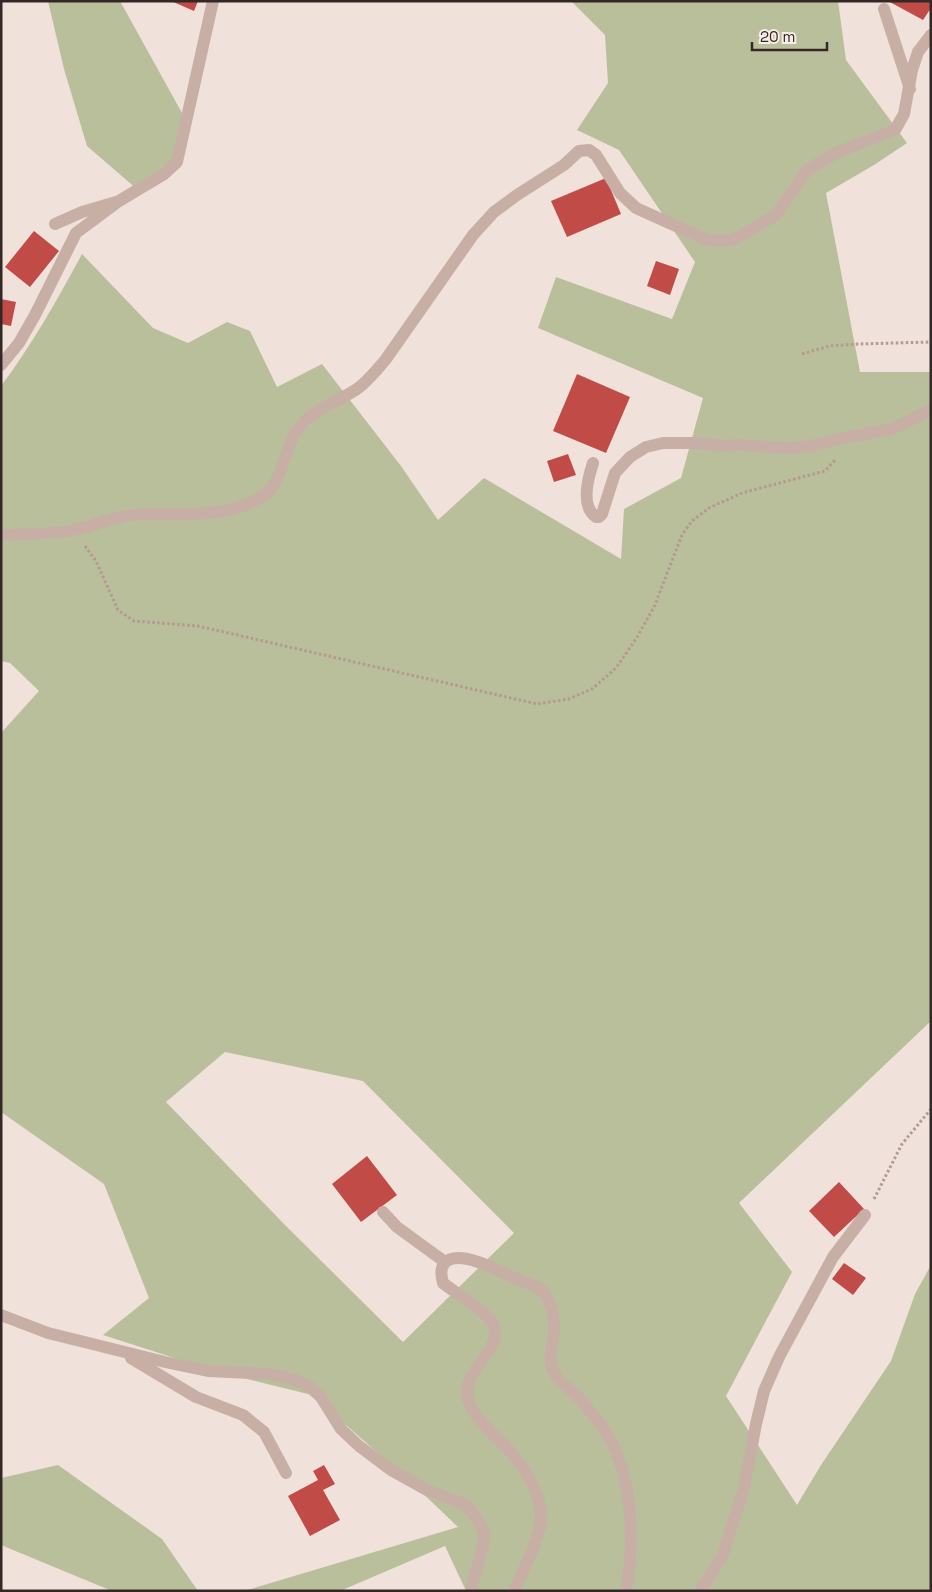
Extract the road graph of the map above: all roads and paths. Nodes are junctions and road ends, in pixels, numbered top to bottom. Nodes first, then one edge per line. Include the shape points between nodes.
1 (213, 1) edge
2 (884, 9) dead end
3 (931, 35) edge
4 (910, 89) junction
5 (119, 201) junction
6 (55, 224) dead end
7 (931, 342) edge
8 (802, 354) dead end
9 (1, 365) edge
10 (931, 410) edge
11 (842, 438) junction
12 (593, 463) dead end
13 (75, 530) junction
14 (1, 535) edge
15 (931, 1109) edge
16 (383, 1212) dead end
17 (865, 1215) joint
18 (445, 1262) junction
19 (1, 1315) edge
20 (119, 1350) junction
21 (286, 1473) dead end
22 (472, 1591) edge
23 (514, 1591) edge
24 (626, 1591) edge
25 (700, 1591) edge

1 - 5 street via 177,162 164,174
2 - 4 street
3 - 4 street via 918,52
4 - 13 street via 904,114 895,130 838,152 807,170 776,215 735,238 720,241 707,240 636,208 620,193 596,154 589,150 579,151 564,165 494,212 370,378 340,400 318,410 302,424 290,444 284,466 272,487 261,497 235,509 186,515 128,516
5 - 6 street
5 - 9 street via 76,233 35,315 19,343
7 - 8 path via 829,346
10 - 11 street via 892,429
11 - 12 street via 788,448 700,444 646,447 630,457 615,473 602,514 596,518 592,515 586,493
11 - 13 path via 838,457 825,472 742,493 709,508 692,521 682,535 654,606 616,668 592,689 569,699 537,704 198,626 134,621 118,610 96,561
13 - 14 street
15 - 17 path via 902,1144
16 - 18 street via 397,1227
17 - 25 street via 833,1257 764,1391 744,1488 722,1557
18 - 23 street via 440,1274 443,1284 493,1323 493,1345 471,1376 467,1387 468,1399 478,1418 516,1457 539,1504 541,1521
18 - 24 street via 457,1258 480,1263 541,1290 550,1303 554,1319 552,1369 606,1432 621,1464 628,1492 630,1526
19 - 20 street via 48,1333
20 - 21 street via 196,1397 243,1415 264,1432
20 - 22 street via 208,1371 270,1374 309,1386 321,1397 341,1429 359,1446 391,1470 464,1504 477,1518 484,1539

